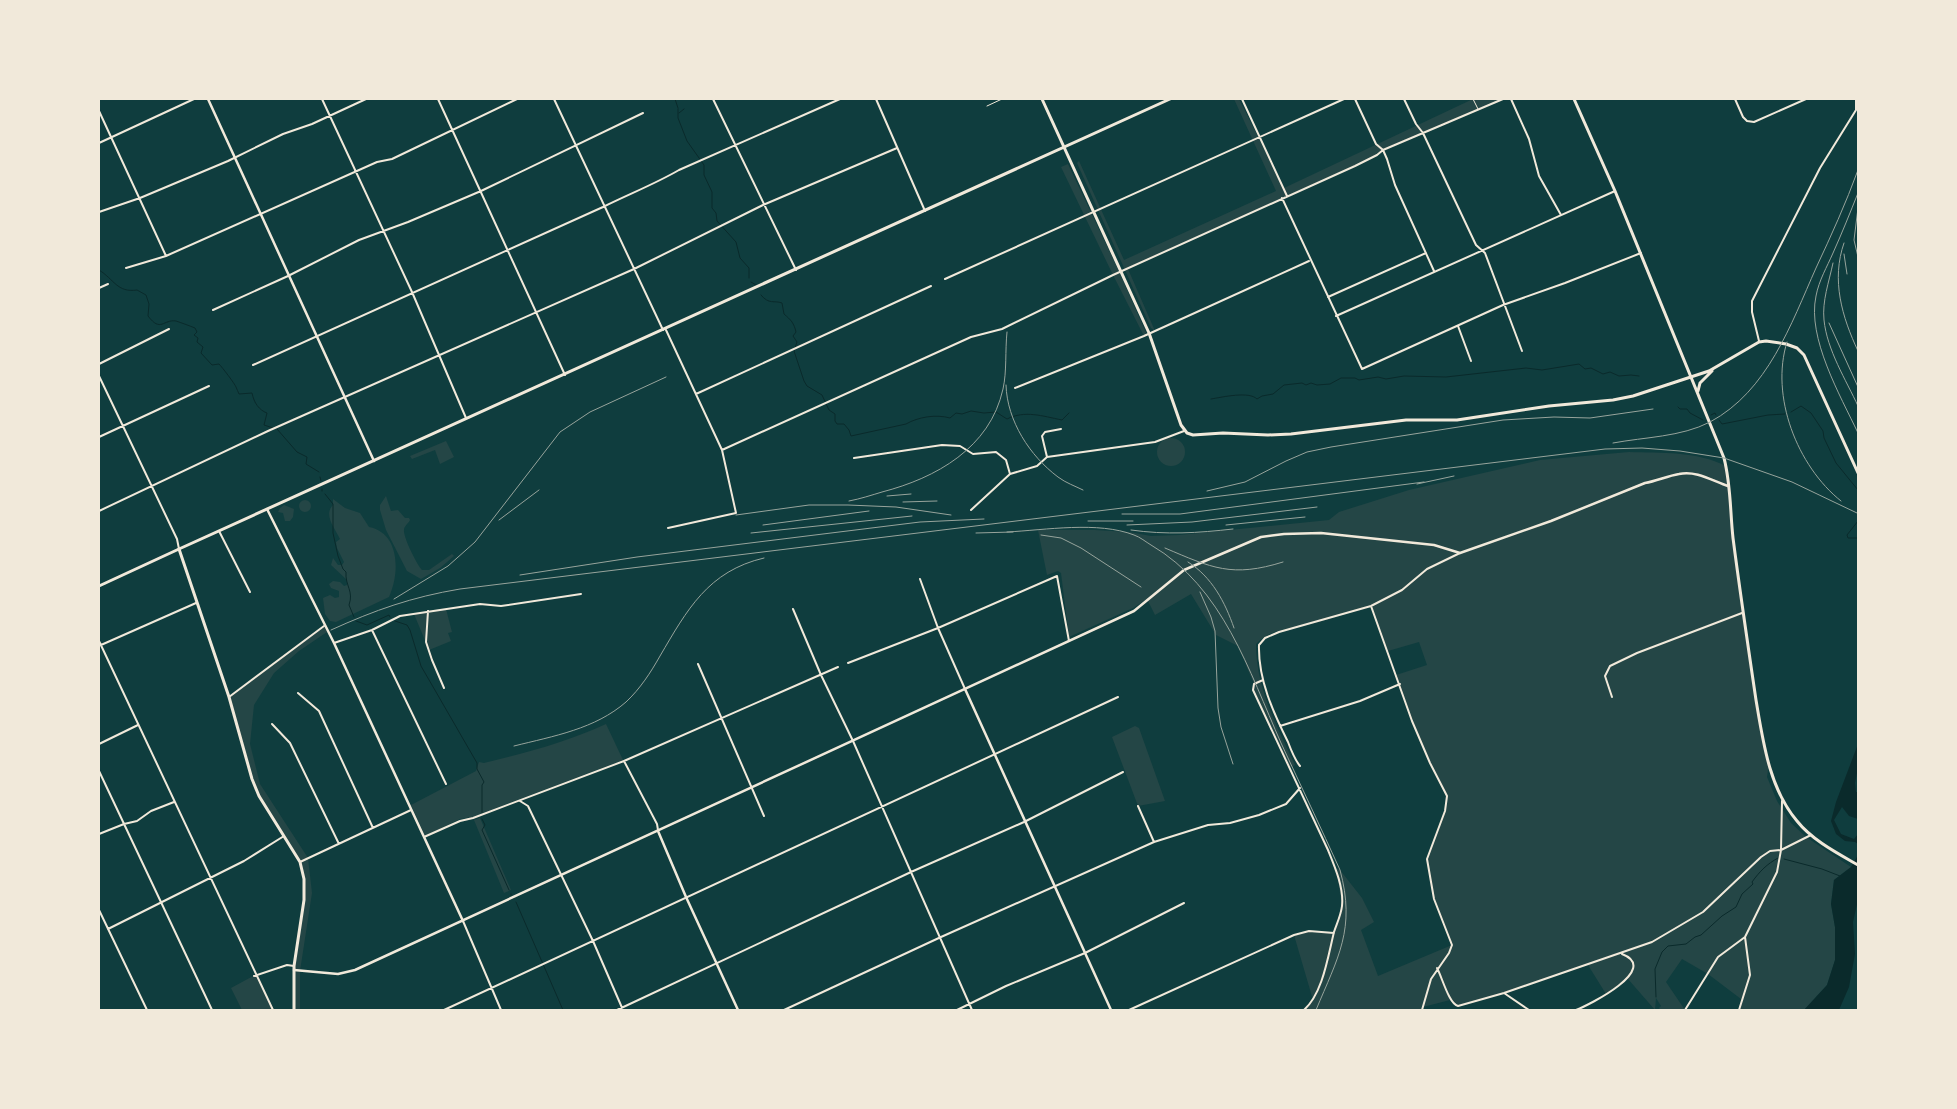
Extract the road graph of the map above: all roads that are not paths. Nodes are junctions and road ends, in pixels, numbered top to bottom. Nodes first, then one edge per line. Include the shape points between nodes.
1 (194, 99) edge
2 (208, 99) edge
3 (322, 99) edge
4 (366, 99) edge
5 (438, 99) edge
6 (517, 99) edge
7 (554, 99) edge
8 (713, 99) edge
9 (840, 99) edge
10 (876, 99) edge
11 (1002, 99) edge
12 (1042, 99) edge
13 (1170, 99) edge
14 (1242, 99) edge
15 (1344, 99) edge
16 (1355, 99) edge
17 (1404, 99) edge
18 (1473, 99) edge
19 (1503, 99) edge
20 (1511, 99) edge
21 (1574, 99) edge
22 (1735, 99) edge
23 (1806, 99) edge
24 (1856, 99) edge
25 (987, 106) dead end
26 (1478, 108) junction
27 (99, 111) edge
28 (644, 113) dead end
29 (330, 115) junction
30 (452, 130) junction
31 (1423, 134) junction
32 (1260, 136) junction
33 (112, 138) junction
34 (99, 143) edge
35 (575, 146) junction
36 (735, 146) junction
37 (897, 148) junction
38 (1064, 148) junction
39 (1382, 150) junction
40 (235, 158) junction
41 (356, 172) junction
42 (481, 191) junction
43 (1615, 191) junction
44 (1287, 196) junction
45 (140, 198) junction
46 (1282, 198) junction
47 (763, 205) junction
48 (603, 207) junction
49 (925, 211) junction
50 (99, 212) edge
51 (1095, 213) junction
52 (261, 215) junction
53 (1561, 215) junction
54 (384, 230) junction
55 (508, 250) junction
56 (1481, 250) junction
57 (1426, 253) junction
58 (1641, 254) junction
59 (166, 256) junction
60 (1310, 260) junction
61 (126, 268) dead end
62 (634, 270) junction
63 (796, 270) junction
64 (1434, 271) junction
65 (1122, 272) junction
66 (288, 276) junction
67 (945, 279) dead end
68 (108, 284) dead end
69 (932, 286) dead end
70 (99, 288) edge
71 (412, 292) junction
72 (1328, 297) junction
73 (1503, 305) junction
74 (213, 310) dead end
75 (536, 312) junction
76 (1336, 316) junction
77 (1458, 326) junction
78 (169, 329) dead end
79 (664, 330) junction
80 (1149, 333) junction
81 (316, 336) junction
82 (1759, 342) junction
83 (1522, 351) dead end
84 (441, 355) junction
85 (1471, 361) dead end
86 (99, 364) edge
87 (254, 365) dead end
88 (1716, 368) junction
89 (565, 374) junction
90 (99, 376) edge
91 (1692, 377) junction
92 (209, 386) dead end
93 (1015, 388) dead end
94 (1698, 392) junction
95 (696, 394) junction
96 (345, 398) junction
97 (466, 419) junction
98 (124, 426) junction
99 (1061, 429) dead end
100 (1184, 431) junction
101 (99, 437) edge
102 (722, 450) junction
103 (1048, 457) junction
104 (854, 458) dead end
105 (374, 461) junction
106 (1858, 473) edge
107 (1010, 474) junction
108 (1730, 486) junction
109 (152, 487) junction
110 (267, 510) junction
111 (972, 510) dead end
112 (99, 511) edge
113 (668, 528) dead end
114 (220, 531) junction
115 (180, 549) junction
116 (1460, 553) junction
117 (920, 579) dead end
118 (99, 586) edge
119 (250, 592) dead end
120 (581, 594) dead end
121 (196, 603) junction
122 (1371, 606) junction
123 (793, 609) dead end
124 (428, 612) junction
125 (1742, 613) junction
126 (324, 626) junction
127 (938, 628) junction
128 (372, 630) junction
129 (99, 641) edge
130 (1069, 641) junction
131 (334, 643) junction
132 (100, 644) junction
133 (848, 663) dead end
134 (698, 664) dead end
135 (838, 667) dead end
136 (821, 675) junction
137 (1263, 680) junction
138 (1400, 684) junction
139 (444, 688) dead end
140 (965, 689) junction
141 (298, 693) dead end
142 (228, 696) junction
143 (1118, 696) dead end
144 (1612, 697) dead end
145 (721, 720) junction
146 (272, 724) dead end
147 (138, 725) junction
148 (1280, 726) junction
149 (853, 741) junction
150 (99, 744) edge
151 (995, 754) junction
152 (624, 761) junction
153 (1300, 766) dead end
154 (99, 771) edge
155 (1124, 772) dead end
156 (446, 784) dead end
157 (752, 788) junction
158 (1300, 788) junction
159 (1782, 800) junction
160 (174, 801) junction
161 (519, 801) junction
162 (1138, 806) dead end
163 (881, 807) junction
164 (412, 810) junction
165 (764, 816) dead end
166 (1024, 822) junction
167 (124, 824) junction
168 (373, 828) junction
169 (658, 831) junction
170 (99, 834) edge
171 (1811, 835) junction
172 (284, 836) junction
173 (424, 837) junction
174 (1154, 842) junction
175 (338, 844) junction
176 (1781, 850) junction
177 (300, 862) junction
178 (1858, 865) edge
179 (911, 872) junction
180 (561, 876) junction
181 (210, 878) junction
182 (1054, 887) junction
183 (686, 897) junction
184 (161, 902) junction
185 (1184, 903) dead end
186 (99, 910) edge
187 (463, 921) junction
188 (108, 929) junction
189 (1334, 933) junction
190 (941, 937) junction
191 (1745, 937) junction
192 (593, 941) junction
193 (1085, 953) junction
194 (1621, 954) junction
195 (718, 963) junction
196 (294, 968) junction
197 (1438, 968) junction
198 (254, 975) junction
199 (491, 988) junction
200 (1504, 993) junction
201 (970, 1005) junction
202 (623, 1009) edge
203 (147, 1010) edge
204 (212, 1010) edge
205 (273, 1010) edge
206 (294, 1010) edge
207 (444, 1010) edge
208 (501, 1010) edge
209 (617, 1010) edge
210 (738, 1010) edge
211 (784, 1010) edge
212 (957, 1010) edge
213 (972, 1010) edge
214 (1111, 1010) edge
215 (1129, 1010) edge
216 (1305, 1010) edge
217 (1422, 1010) edge
218 (1529, 1010) edge
219 (1576, 1010) edge
220 (1685, 1010) edge
221 (1739, 1010) edge

1 - 33 street
2 - 40 street
3 - 29 street
4 - 29 street
5 - 30 street
6 - 30 street
7 - 35 street
8 - 36 street
9 - 36 street
10 - 37 street
11 - 25 lane
12 - 38 main road
13 - 38 main road
14 - 32 street
15 - 32 street
16 - 39 street
17 - 31 street
18 - 26 lane
19 - 26 street
20 - 53 street via 1529,139 1539,176
21 - 43 main road
22 - 23 street via 1743,117 1754,122
24 - 82 street via 1856,110 1820,168 1752,301
26 - 31 street
27 - 33 street
28 - 35 street
29 - 40 street
29 - 41 street
30 - 41 street
30 - 42 street
31 - 39 street
31 - 56 street
32 - 44 street
32 - 51 street
33 - 34 street
33 - 45 street
35 - 42 street
35 - 48 street
36 - 47 street
36 - 48 street
37 - 47 street
37 - 49 street
38 - 49 main road
38 - 51 main road
39 - 44 street via 1378,155
39 - 57 street
40 - 45 street
40 - 52 street
41 - 52 street
41 - 54 street
42 - 54 street
42 - 55 street
43 - 53 street
43 - 58 main road
44 - 46 street
45 - 50 street
45 - 59 street
46 - 60 street
46 - 65 street
47 - 62 street
47 - 63 street
48 - 55 street
48 - 62 street
49 - 63 main road
51 - 65 main road
51 - 67 street
52 - 59 street
52 - 66 street
53 - 56 street
54 - 66 street
54 - 71 street
55 - 71 street
55 - 75 street
56 - 64 street
56 - 73 street via 1485,253
57 - 64 street
57 - 72 street
58 - 73 street
58 - 91 main road
59 - 61 street
60 - 72 street
60 - 80 street
62 - 75 street
62 - 79 street
63 - 79 main road
64 - 76 street
65 - 80 main road
65 - 102 street via 1002,329 971,336
66 - 74 street
66 - 81 street
68 - 70 street
69 - 95 street
71 - 81 street
71 - 84 street
72 - 76 street
73 - 77 street
73 - 83 street
75 - 84 street
75 - 89 street
76 - 77 street via 1362,369
77 - 85 street
78 - 86 street
79 - 89 main road
79 - 95 street
80 - 93 street
80 - 100 main road
81 - 87 street
81 - 96 street
82 - 88 main road
82 - 106 main road via 1786,344 1804,355
84 - 96 street
84 - 97 street
88 - 91 main road
88 - 94 main road via 1700,382
89 - 97 main road
90 - 98 street
91 - 94 main road
91 - 100 main road via 1613,400 1457,420 1406,420 1291,434 1192,435
92 - 98 street
94 - 108 main road via 1724,458
95 - 102 street
96 - 105 street
96 - 109 street
97 - 105 main road
98 - 101 street
98 - 109 street
99 - 103 street via 1045,432 1042,436
100 - 103 street via 1155,442
102 - 113 street via 736,513
103 - 107 street via 1038,466
104 - 107 street via 942,445 960,446 973,454 996,452 1006,460
105 - 110 main road
107 - 111 street
108 - 116 street via 1697,474 1681,473 1645,483 1552,521
108 - 125 main road
109 - 112 street
109 - 115 street
110 - 114 main road
110 - 126 street
114 - 115 main road
114 - 119 street
115 - 118 main road
115 - 121 main road
116 - 122 street via 1427,569 1402,590
116 - 130 street via 1434,545 1321,534 1261,538 1184,570 1134,611
117 - 127 street
120 - 124 street
121 - 132 street
121 - 142 main road
122 - 137 street via 1265,638 1259,645
122 - 138 street
123 - 136 street
124 - 128 street via 400,616
124 - 139 street via 426,642
125 - 144 street via 1610,666 1605,676
125 - 159 main road via 1762,734
126 - 131 street
126 - 142 street
127 - 130 street via 1057,576
127 - 133 street
127 - 140 street
128 - 131 street
128 - 156 street
129 - 132 street
130 - 140 street
131 - 164 street
132 - 147 street
134 - 145 street
135 - 136 street
136 - 145 street
136 - 149 street
137 - 148 street
137 - 158 street via 1254,684 1253,690
138 - 148 street
138 - 197 street via 1418,736 1447,796 1428,859 1434,900 1452,945
140 - 149 street
140 - 151 street
141 - 168 street via 322,718
142 - 172 main road via 252,779
143 - 151 street
145 - 152 street
145 - 157 street
146 - 175 street via 290,743
147 - 150 street
147 - 160 street
148 - 153 street
149 - 157 street
149 - 163 street
151 - 163 street
151 - 166 street
152 - 161 street
152 - 169 street
154 - 167 street
155 - 166 street
157 - 165 street
157 - 169 street
158 - 174 street via 1286,804 1259,815 1208,825
158 - 189 street via 1337,875 1342,905
159 - 171 main road
159 - 176 street
160 - 167 street via 137,821
160 - 181 street
161 - 173 street via 460,820
161 - 180 street via 528,806
162 - 174 street
163 - 179 street
163 - 183 street
164 - 168 street
164 - 173 street
166 - 179 street
166 - 182 street
167 - 170 street
167 - 184 street
168 - 175 street
169 - 180 street
169 - 183 street
171 - 176 street
171 - 178 main road
172 - 177 main road
172 - 181 street
173 - 187 street
174 - 182 street
175 - 177 street
176 - 191 street via 1777,872
176 - 194 street via 1761,856 1703,912 1668,933
177 - 196 main road via 304,900
179 - 190 street
179 - 195 street
180 - 187 street
180 - 192 street
181 - 184 street
181 - 198 street
182 - 190 street
182 - 193 street
183 - 192 street
183 - 195 street
184 - 188 street
184 - 204 street
185 - 193 street
186 - 188 street
187 - 196 street via 346,973
187 - 199 street
188 - 203 street
189 - 215 street via 1308,931 1294,935
189 - 216 street via 1331,954 1313,1000
190 - 201 street
190 - 211 street
191 - 220 street via 1718,958
191 - 221 street via 1750,975
192 - 199 street
192 - 202 street
193 - 201 street
193 - 214 street
194 - 200 street
194 - 219 street via 1628,956 1632,963 1633,971 1628,978
195 - 202 street
195 - 210 street
196 - 198 street via 287,965
196 - 206 main road
197 - 200 street via 1455,1006
197 - 217 street via 1426,992
198 - 205 street
199 - 207 street
199 - 208 street
200 - 218 street
201 - 212 street
201 - 213 street
202 - 209 street

